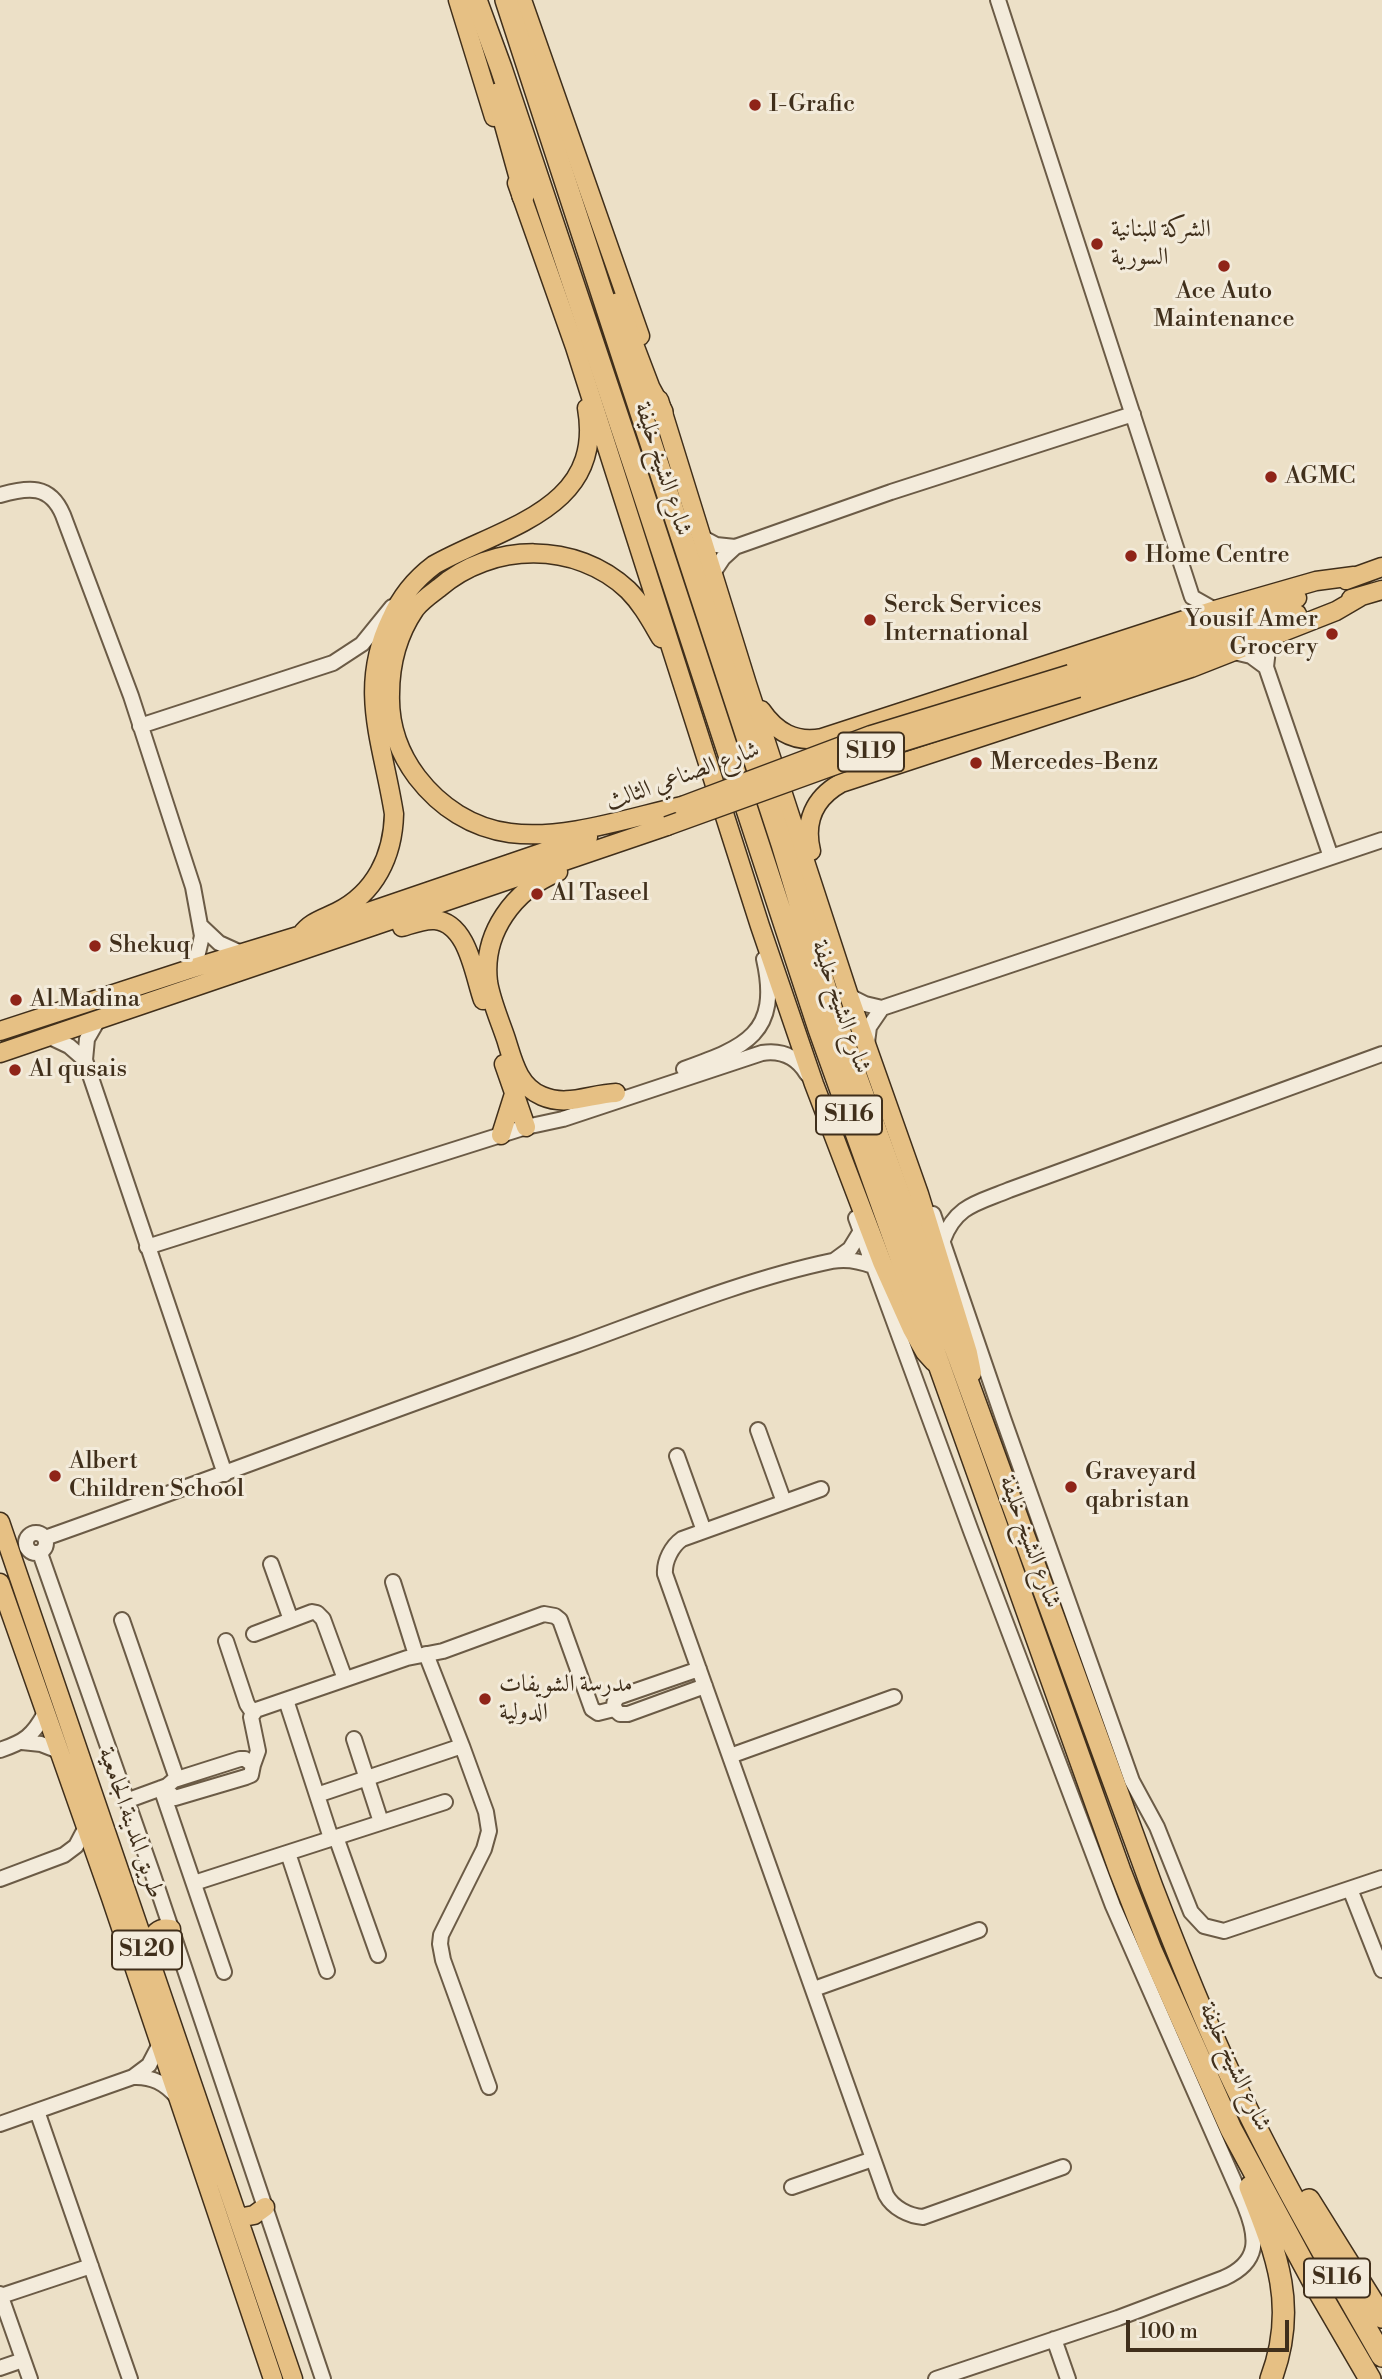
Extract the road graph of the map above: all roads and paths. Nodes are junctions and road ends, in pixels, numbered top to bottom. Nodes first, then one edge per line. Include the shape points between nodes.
1 (458, 0) edge
2 (506, 0) edge
3 (522, 0) edge
4 (998, 0) edge
5 (478, 6) edge
6 (523, 196) junction
7 (580, 231) junction
8 (575, 347) junction
9 (662, 412) junction
10 (1133, 414) junction
11 (0, 495) edge
12 (701, 537) junction
13 (735, 547) junction
14 (1382, 567) edge
15 (713, 573) junction
16 (1354, 576) junction
17 (1382, 590) edge
18 (1192, 597) junction
19 (1360, 597) junction
20 (401, 599) junction
21 (1215, 610) junction
22 (1179, 622) junction
23 (1278, 634) junction
24 (1234, 652) junction
25 (1266, 667) junction
26 (678, 668) junction
27 (1074, 681) junction
28 (747, 684) junction
29 (140, 726) junction
30 (1382, 840) edge
31 (571, 849) junction
32 (1331, 857) junction
33 (820, 902) junction
34 (760, 926) junction
35 (202, 927) junction
36 (358, 931) junction
37 (301, 935) junction
38 (241, 953) junction
39 (190, 969) junction
40 (849, 996) junction
41 (882, 1008) junction
42 (98, 1020) junction
43 (0, 1031) edge
44 (50, 1037) junction
45 (867, 1043) junction
46 (0, 1053) edge
47 (1382, 1054) edge
48 (85, 1060) junction
49 (814, 1084) junction
50 (616, 1093) junction
51 (514, 1094) junction
52 (532, 1125) junction
53 (501, 1135) junction
54 (845, 1162) junction
55 (909, 1167) junction
56 (929, 1203) junction
57 (961, 1210) junction
58 (861, 1231) junction
59 (943, 1240) junction
60 (147, 1247) junction
61 (833, 1261) junction
62 (873, 1266) junction
63 (939, 1367) junction
64 (972, 1394) junction
65 (758, 1430) dead end
66 (677, 1456) dead end
67 (225, 1474) junction
68 (821, 1489) dead end
69 (783, 1503) junction
70 (0, 1523) edge
71 (704, 1531) junction
72 (30, 1535) junction
73 (45, 1538) junction
74 (35, 1552) junction
75 (271, 1564) dead end
76 (17, 1571) junction
77 (1040, 1579) junction
78 (393, 1582) dead end
79 (1, 1586) edge
80 (1065, 1592) junction
81 (122, 1620) dead end
82 (291, 1620) junction
83 (254, 1634) dead end
84 (226, 1641) dead end
85 (421, 1655) junction
86 (699, 1669) junction
87 (31, 1671) junction
88 (345, 1679) junction
89 (657, 1683) junction
90 (705, 1686) junction
91 (894, 1697) dead end
92 (286, 1700) junction
93 (663, 1701) junction
94 (63, 1704) junction
95 (614, 1709) junction
96 (46, 1713) junction
97 (253, 1713) junction
98 (354, 1739) dead end
99 (22, 1742) junction
100 (462, 1746) junction
101 (0, 1750) edge
102 (59, 1751) junction
103 (730, 1756) junction
104 (367, 1778) junction
105 (169, 1784) junction
106 (1089, 1786) junction
107 (317, 1795) junction
108 (126, 1801) junction
109 (445, 1801) dead end
110 (1077, 1807) junction
111 (381, 1822) junction
112 (86, 1828) junction
113 (334, 1838) junction
114 (288, 1853) junction
115 (1382, 1878) edge
116 (0, 1880) edge
117 (194, 1883) junction
118 (1350, 1889) junction
119 (171, 1929) junction
120 (979, 1930) dead end
121 (147, 1948) junction
122 (378, 1955) dead end
123 (1382, 1970) edge
124 (327, 1971) dead end
125 (224, 1972) dead end
126 (814, 1989) junction
127 (160, 2044) junction
128 (133, 2077) junction
129 (489, 2087) dead end
130 (177, 2098) junction
131 (37, 2111) junction
132 (0, 2124) edge
133 (1256, 2128) junction
134 (1231, 2129) junction
135 (873, 2159) junction
136 (1063, 2167) dead end
137 (792, 2187) dead end
138 (1284, 2204) junction
139 (265, 2207) junction
140 (238, 2218) junction
141 (91, 2266) junction
142 (0, 2295) edge
143 (1382, 2317) edge
144 (1054, 2339) junction
145 (1382, 2356) edge
146 (23, 2360) junction
147 (0, 2368) edge
148 (30, 2379) edge
149 (130, 2379) edge
150 (273, 2379) edge
151 (293, 2379) edge
152 (323, 2379) edge
153 (936, 2379) edge
154 (1068, 2379) edge
155 (1271, 2379) edge
156 (1370, 2379) edge

1 - 6 main road
2 - 7 highway, شارع الشيخ خليفة / S116
3 - 9 main road via 641,338
4 - 10 street
5 - 6 highway via 485,52
5 - 63 highway, شارع الشيخ خليفة / S116 via 818,1029
6 - 8 main road
7 - 9 highway via 604,269
7 - 64 highway, شارع الشيخ خليفة / S116 via 782,844 832,1010
8 - 20 main road via 589,434 583,463 566,492 527,522 434,565
8 - 26 main road
9 - 12 main road
10 - 13 street
10 - 18 street
11 - 29 street via 35,489 59,506
12 - 13 street
12 - 15 main road
13 - 15 street
14 - 16 main road, شارع الصناعي الثالث / S119
15 - 28 main road
16 - 21 main road via 1316,581
16 - 27 main road, شارع الصناعي الثالث / S119
17 - 19 main road, شارع الصناعي الثالث / S119
18 - 21 street
18 - 22 street
19 - 23 main road
19 - 27 main road, شارع الصناعي الثالث / S119
20 - 29 street via 362,644 333,663
20 - 37 main road via 380,644 373,681 374,718 394,814 387,856 373,883 356,900 313,923
21 - 22 main road
22 - 28 main road via 811,740 791,737 774,726
23 - 24 main road
23 - 25 street via 1268,649
24 - 25 street via 1251,656
24 - 33 main road via 832,788 817,803 809,822
25 - 32 street
26 - 31 main road via 627,589 571,558 527,552 484,561 445,582 417,606 398,642 390,683 394,730 412,770 440,803 472,823
26 - 34 main road
27 - 31 main road, شارع الصناعي الثالث / S119, bridge via 667,826
27 - 31 main road, شارع الصناعي الثالث / S119, bridge via 871,735
28 - 33 main road
29 - 35 street
30 - 32 street
31 - 36 main road, شارع الصناعي الثالث / S119
31 - 37 main road, شارع الصناعي الثالث / S119
31 - 50 main road via 554,874 528,888 507,909 493,939 488,982 518,1074 532,1090 569,1101
32 - 41 street
33 - 40 main road
34 - 49 main road
34 - 50 street via 769,996 755,1033 732,1051
35 - 38 street via 219,943
35 - 39 street
36 - 42 main road, شارع الصناعي الثالث / S119
36 - 51 main road via 382,932 434,920 457,931
37 - 38 main road, شارع الصناعي الثالث / S119
38 - 39 main road, شارع الصناعي الثالث / S119
39 - 43 main road, شارع الصناعي الثالث / S119
40 - 41 street
40 - 45 main road
41 - 45 street via 869,1027
42 - 44 main road, شارع الصناعي الثالث / S119
42 - 48 street via 87,1039
44 - 46 main road, شارع الصناعي الثالث / S119
44 - 48 street
45 - 55 main road
47 - 57 street
48 - 60 street
49 - 52 street via 794,1059 769,1052
49 - 54 main road
50 - 52 street
51 - 52 main road
51 - 53 main road
52 - 53 street
53 - 60 street
54 - 58 street
54 - 63 main road via 908,1320
55 - 56 street via 919,1177
55 - 64 main road via 968,1353
56 - 57 street
56 - 59 street
57 - 59 street
58 - 61 street via 850,1249
58 - 62 street
59 - 80 street
60 - 67 street
61 - 62 street via 854,1260
61 - 67 street via 717,1295
62 - 110 street
63 - 106 highway, شارع الشيخ خليفة / S116
64 - 77 highway, شارع الشيخ خليفة / S116
65 - 69 street
66 - 71 street
67 - 73 street
68 - 69 street
69 - 71 street
70 - 72 street
70 - 76 main road, طريق المدينة الجامعية / S120
71 - 86 street via 679,1541 665,1567
72 - 73 street via 38,1533
72 - 74 street via 26,1544
73 - 74 street via 46,1547
74 - 76 street
74 - 108 street
75 - 82 street
76 - 94 main road, طريق المدينة الجامعية / S120
77 - 80 highway
77 - 133 highway, شارع الشيخ خليفة / S116 via 1175,1947
78 - 85 street
79 - 87 main road, طريق المدينة الجامعية / S120
80 - 118 street via 1132,1781 1157,1827 1191,1912 1204,1926 1224,1931 1238,1928
81 - 105 street
82 - 83 street
82 - 88 street via 312,1612 321,1615
84 - 97 street
85 - 88 street
85 - 95 street via 550,1614 560,1620 592,1709 598,1713
85 - 100 street
86 - 89 street
86 - 90 street
87 - 94 main road via 43,1672
87 - 96 main road, طريق المدينة الجامعية / S120
88 - 92 street
89 - 93 street
89 - 95 street via 618,1697
90 - 93 street
90 - 103 street
91 - 103 street
92 - 97 street
92 - 107 street
93 - 95 street via 624,1715
94 - 121 main road, طريق المدينة الجامعية / S120
96 - 99 street
96 - 102 main road, طريق المدينة الجامعية / S120
97 - 105 street via 258,1751 251,1775 181,1796 170,1796
98 - 104 street
99 - 101 street
99 - 102 street
100 - 104 street
100 - 129 street via 489,1831 440,1944
102 - 112 main road, طريق المدينة الجامعية / S120
103 - 126 street
104 - 107 street
104 - 111 street
105 - 108 street
105 - 117 street
106 - 110 highway
106 - 134 highway, شارع الشيخ خليفة / S116 via 1151,1950
107 - 113 street
108 - 119 street
109 - 111 street
110 - 144 street via 1113,1906 1250,2218 1255,2242 1252,2254 1236,2273
111 - 113 street
112 - 116 street via 76,1846 55,1860
112 - 127 main road, طريق المدينة الجامعية / S120
113 - 114 street
113 - 122 street
114 - 117 street
114 - 124 street
115 - 118 street
117 - 125 street
118 - 123 street
119 - 121 main road via 156,1931
119 - 139 street
120 - 126 street
121 - 140 main road, طريق المدينة الجامعية / S120
126 - 135 street
127 - 128 street via 149,2065
127 - 130 main road, طريق المدينة الجامعية / S120
128 - 130 street via 162,2083
128 - 131 street
130 - 150 main road, طريق المدينة الجامعية / S120
131 - 132 street
131 - 141 street
133 - 138 highway, شارع الشيخ خليفة / S116
133 - 143 highway via 1274,2143
134 - 138 highway, شارع الشيخ خليفة / S116
134 - 155 highway via 1282,2277 1285,2321
135 - 136 street via 888,2200 918,2217
135 - 137 street
138 - 145 highway, S116
138 - 156 highway, S116 via 1314,2283
139 - 140 main road
139 - 152 street
140 - 151 main road, طريق المدينة الجامعية / S120
141 - 142 street
141 - 149 street
142 - 146 street
144 - 153 street
144 - 154 street
146 - 147 street
146 - 148 street

